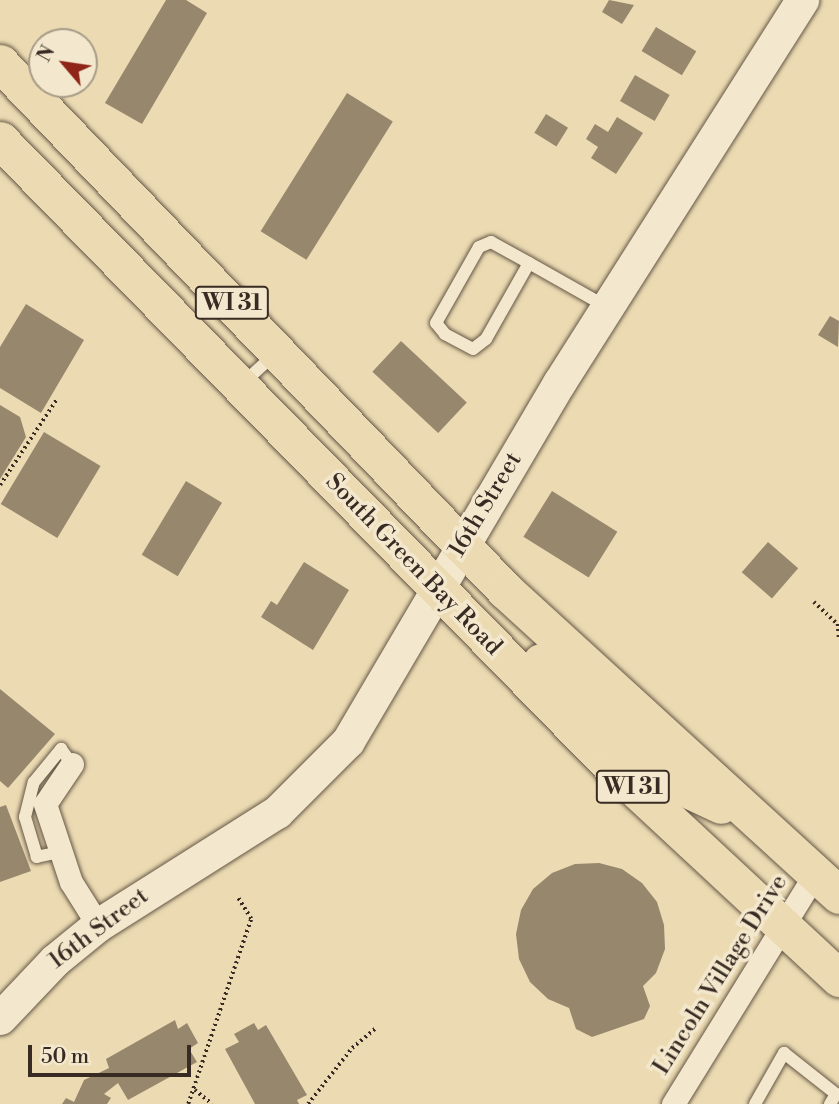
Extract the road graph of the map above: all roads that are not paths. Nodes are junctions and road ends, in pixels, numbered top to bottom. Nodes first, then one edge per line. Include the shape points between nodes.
1 (802, 0) edge
2 (0, 63) edge
3 (0, 140) edge
4 (529, 263) junction
5 (607, 307) junction
6 (279, 352) junction
7 (239, 387) junction
8 (462, 544) junction
9 (435, 589) junction
10 (72, 764) dead end
11 (754, 820) junction
12 (827, 885) edge
13 (98, 925) junction
14 (780, 927) junction
15 (839, 978) edge
16 (0, 1018) edge
17 (673, 1104) edge
18 (755, 1104) edge
19 (830, 1104) edge

1 - 5 street, 16th Street
2 - 6 main road, South Green Bay Road / WI 31
3 - 7 main road, South Green Bay Road / WI 31
4 - 4 lane via 491,242 479,247 436,323 445,334 473,349 486,340
4 - 5 lane
5 - 8 street, 16th Street
6 - 7 lane
6 - 8 main road, South Green Bay Road / WI 31
7 - 8 main road via 271,401 329,445 414,535 444,548
7 - 9 main road, South Green Bay Road / WI 31
8 - 9 street, 16th Street
8 - 11 main road, South Green Bay Road / WI 31
9 - 11 main road via 484,610 670,782
9 - 13 street, 16th Street via 361,725 317,776 229,846
9 - 14 main road, South Green Bay Road / WI 31
10 - 13 street via 45,804 71,882
11 - 12 main road, South Green Bay Road / WI 31
12 - 14 street, Lincoln Village Drive
13 - 16 street, 16th Street via 55,960
14 - 15 main road, South Green Bay Road / WI 31
14 - 17 street, Lincoln Village Drive
18 - 19 lane via 784,1053 836,1094

